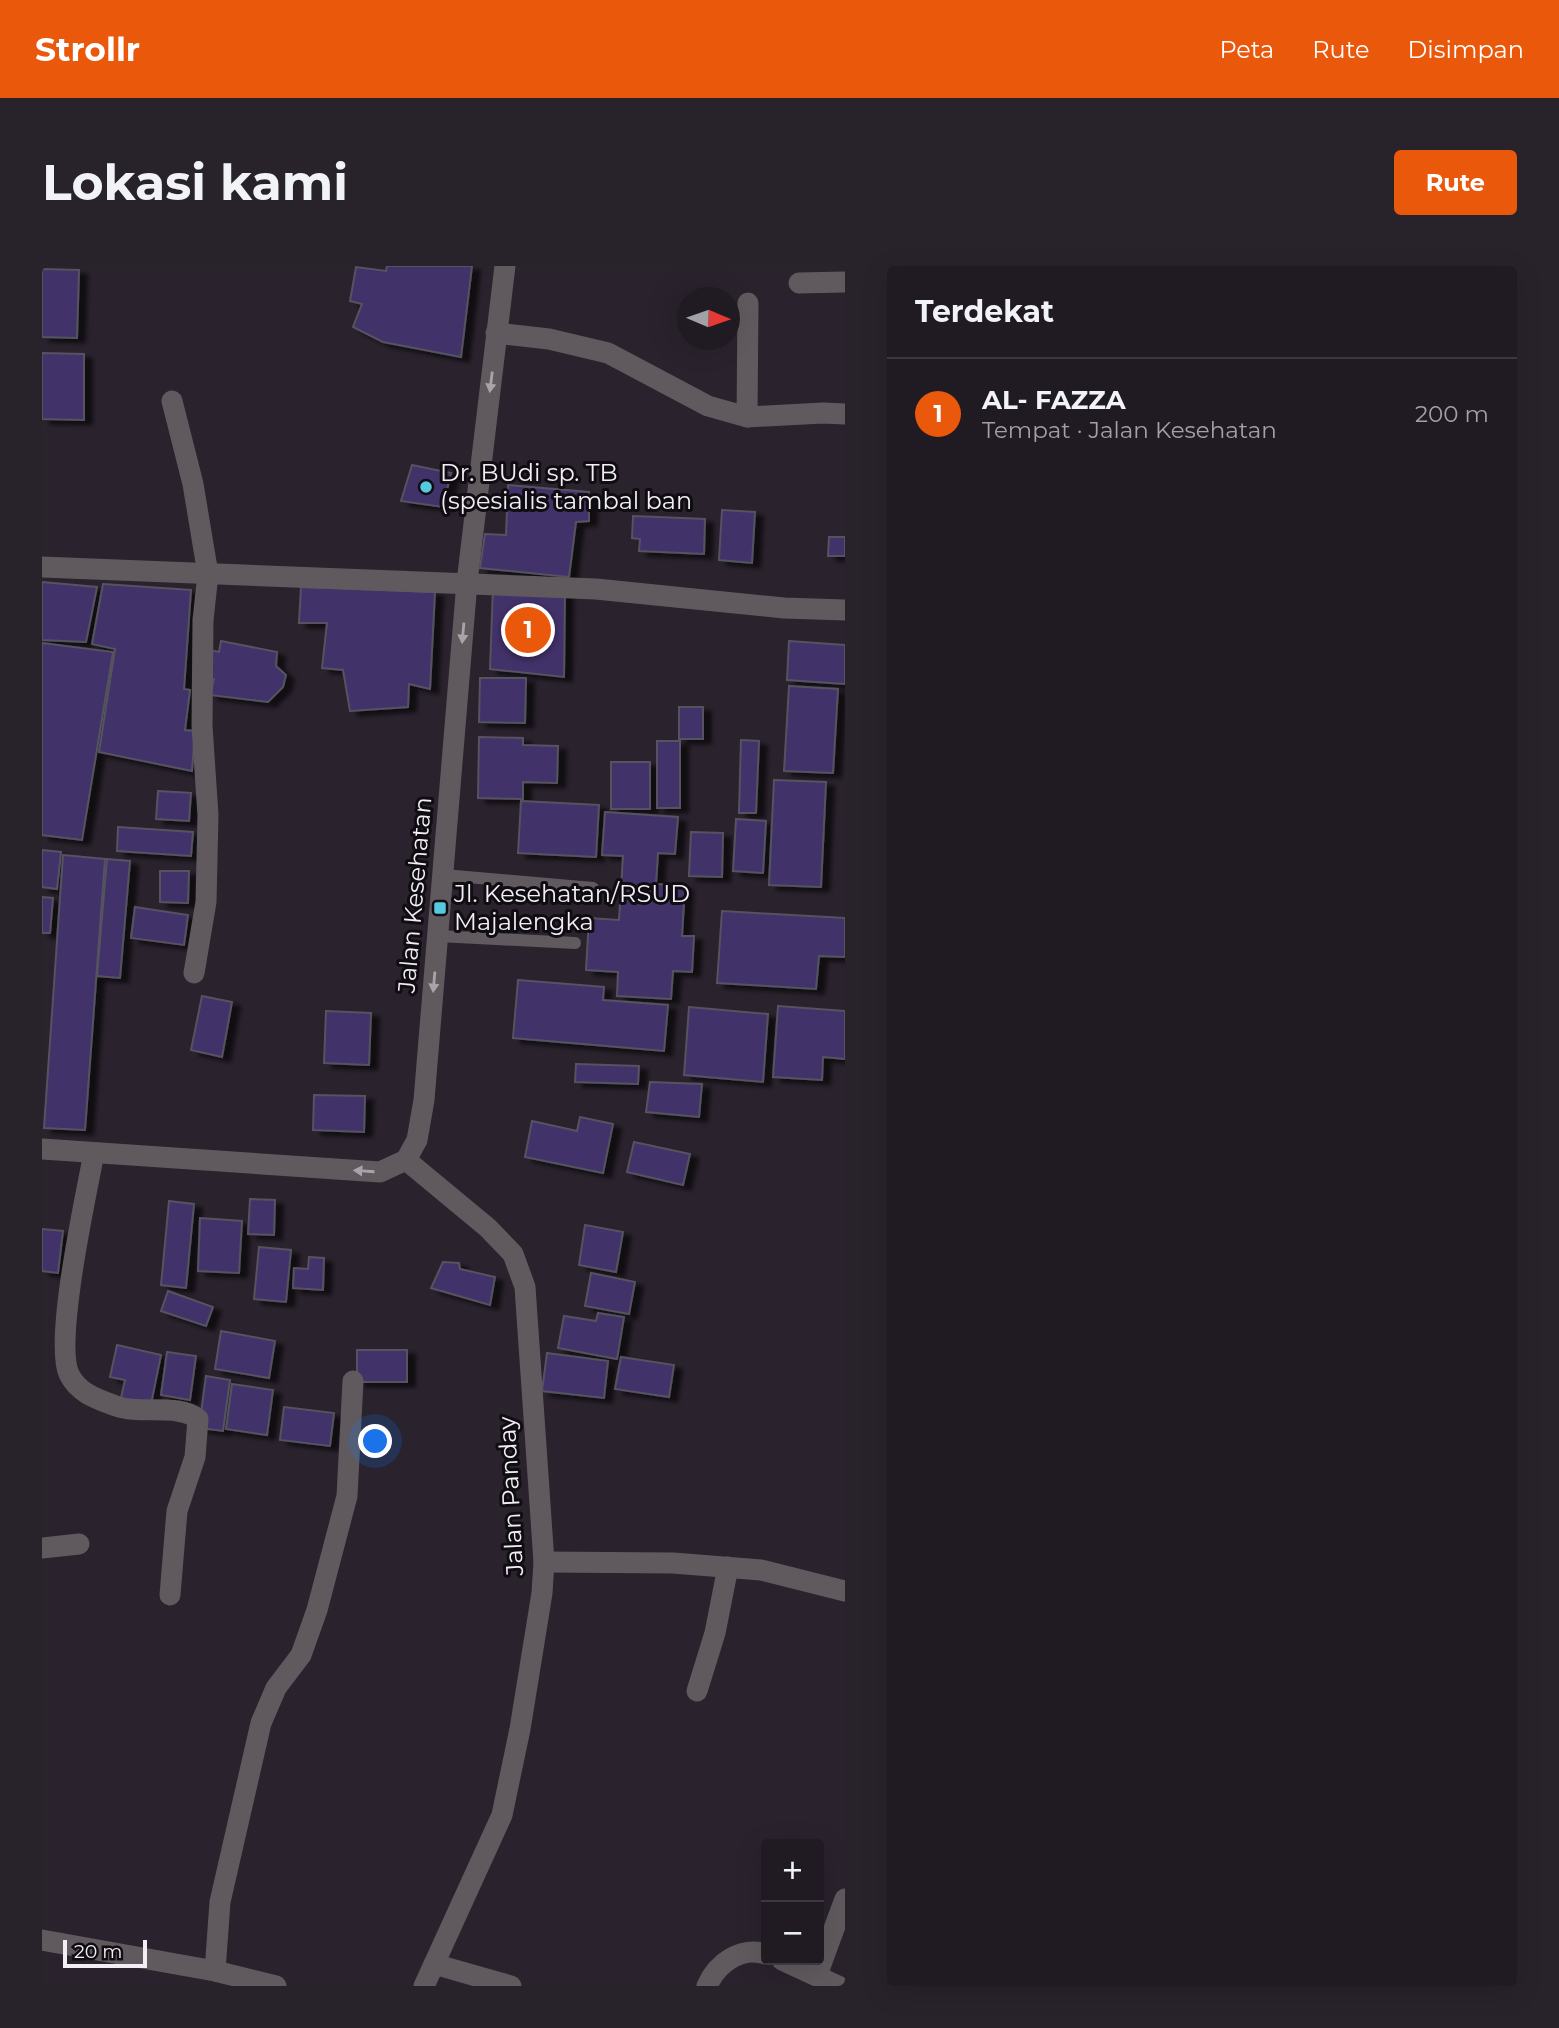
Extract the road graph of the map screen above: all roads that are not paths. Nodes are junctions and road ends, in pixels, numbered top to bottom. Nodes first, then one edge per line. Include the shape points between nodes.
1 (505, 266) edge
2 (845, 282) edge
3 (800, 283) dead end
4 (748, 303) dead end
5 (496, 333) junction
6 (172, 401) dead end
7 (845, 414) edge
8 (747, 417) junction
9 (42, 567) edge
10 (208, 574) junction
11 (467, 582) junction
12 (845, 610) edge
13 (444, 876) junction
14 (593, 888) dead end
15 (439, 936) junction
16 (575, 943) dead end
17 (194, 972) dead end
18 (42, 1149) edge
19 (94, 1153) junction
20 (406, 1160) junction
21 (353, 1381) dead end
22 (79, 1544) dead end
23 (42, 1548) edge
24 (544, 1562) junction
25 (728, 1567) junction
26 (845, 1591) edge
27 (170, 1595) dead end
28 (697, 1691) dead end
29 (845, 1899) edge
30 (42, 1940) edge
31 (761, 1952) edge
32 (434, 1964) junction
33 (794, 1965) edge
34 (215, 1971) junction
35 (817, 1975) junction
36 (276, 1986) edge
37 (424, 1986) edge
38 (511, 1986) edge
39 (707, 1986) edge
40 (838, 1986) edge

1 - 5 street, Jalan Kesehatan
2 - 3 street
4 - 8 street
5 - 8 street via 550,339 608,353 708,406
5 -> 11 street, Jalan Kesehatan
6 - 10 street via 193,484
7 - 8 street
9 - 10 street
10 - 11 street
10 - 17 street via 202,726 208,815 206,902
11 - 12 street
11 -> 13 street, Jalan Kesehatan
13 - 14 lane
13 - 15 street, Jalan Kesehatan
15 - 16 lane
15 -> 20 street, Jalan Kesehatan via 424,1100 417,1140
18 - 19 street
20 -> 19 street via 380,1172
19 - 27 street via 64,1340 68,1373 79,1389 127,1410 185,1412 198,1419 195,1457 177,1511
20 - 24 street, Jalan Panday via 513,1254 525,1287
21 - 34 street via 347,1496 301,1655 276,1688 261,1723 220,1902
22 - 23 street
24 - 25 street
24 - 32 street, Jalan Panday via 520,1729 502,1815
25 - 26 street via 761,1570
25 - 28 street
29 - 35 street
30 - 34 street
31 - 39 street via 732,1957 717,1968
32 - 37 street, Jalan Panday
32 - 38 street
33 - 35 street
34 - 36 street
35 - 40 street

